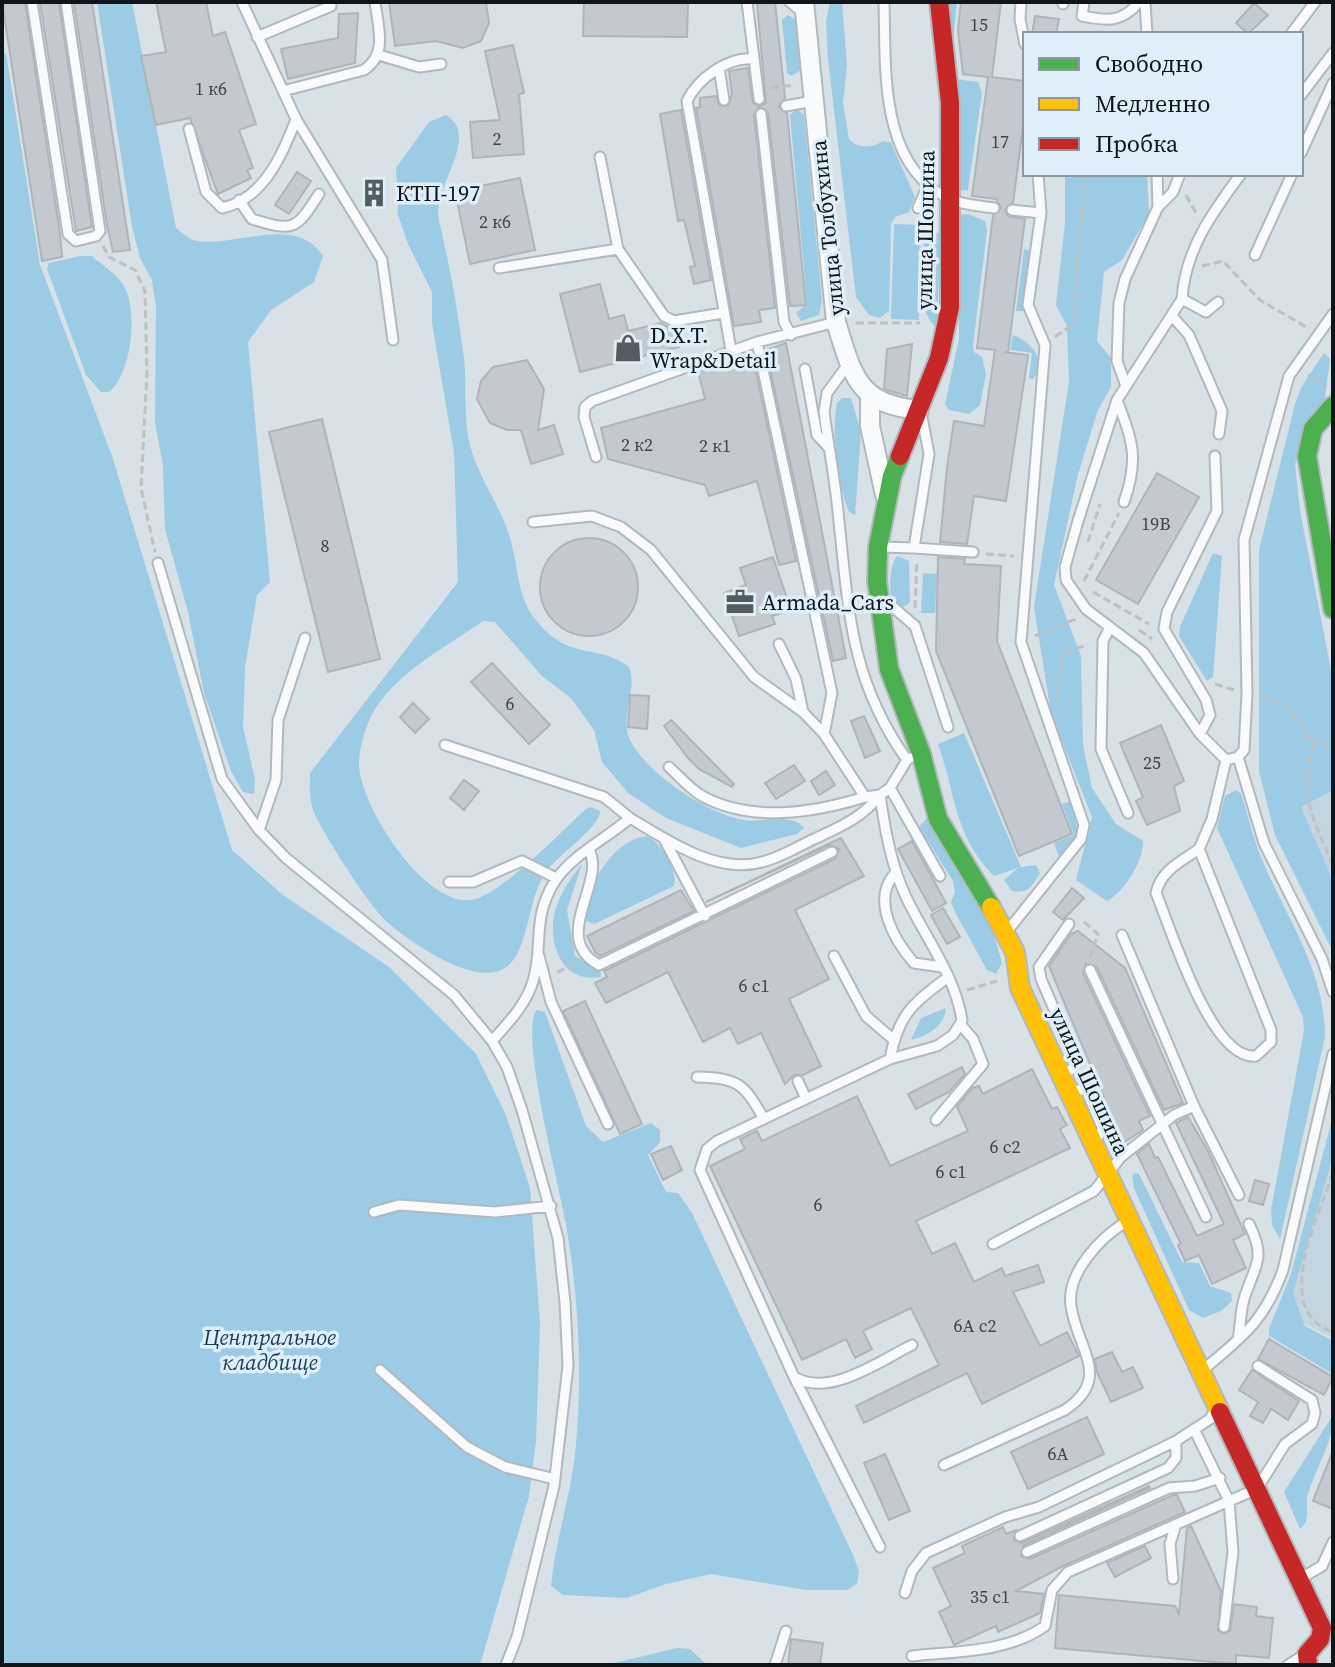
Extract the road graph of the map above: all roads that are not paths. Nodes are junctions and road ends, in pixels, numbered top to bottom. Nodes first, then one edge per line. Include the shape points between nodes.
1 (32, 2) edge
2 (66, 2) edge
3 (242, 2) edge
4 (375, 2) edge
5 (747, 2) edge
6 (884, 2) edge
7 (939, 2) edge
8 (1021, 2) edge
9 (1084, 2) edge
10 (1139, 2) edge
11 (1145, 2) edge
12 (1315, 2) edge
13 (799, 5) edge
14 (331, 6) dead end
15 (1147, 32) edge
16 (1292, 32) edge
17 (1023, 34) edge
18 (257, 37) junction
19 (1333, 53) edge
20 (379, 55) junction
21 (754, 59) junction
22 (441, 64) dead end
23 (719, 68) junction
24 (1333, 83) edge
25 (283, 91) junction
26 (1303, 92) edge
27 (758, 94) road end
28 (724, 100) dead end
29 (813, 101) junction
30 (786, 106) dead end
31 (761, 114) dead end
32 (296, 119) junction
33 (189, 129) dead end
34 (1303, 149) edge
35 (600, 157) dead end
36 (1038, 176) edge
37 (1157, 176) edge
38 (1236, 176) edge
39 (1291, 176) edge
40 (1179, 177) edge
41 (928, 185) junction
42 (319, 194) dead end
43 (951, 199) junction
44 (239, 200) junction
45 (1158, 207) junction
46 (918, 208) dead end
47 (994, 208) dead end
48 (1012, 210) dead end
49 (1041, 213) junction
50 (618, 249) junction
51 (1255, 255) dead end
52 (499, 268) dead end
53 (1182, 299) junction
54 (1218, 302) dead end
55 (723, 313) junction
56 (1333, 314) edge
57 (1172, 316) junction
58 (836, 322) junction
59 (791, 335) junction
60 (393, 340) dead end
61 (757, 342) junction
62 (731, 350) junction
63 (849, 363) junction
64 (805, 369) dead end
65 (1126, 386) junction
66 (870, 396) junction
67 (1117, 400) junction
68 (1333, 406) edge
69 (919, 410) junction
70 (1219, 434) dead end
71 (829, 448) junction
72 (1215, 456) dead end
73 (596, 457) dead end
74 (887, 497) junction
75 (1124, 502) road end
76 (533, 522) dead end
77 (878, 547) junction
78 (915, 548) junction
79 (973, 552) dead end
80 (158, 563) road end
81 (878, 593) junction
82 (1333, 609) edge
83 (1110, 627) junction
84 (305, 638) dead end
85 (779, 644) dead end
86 (803, 712) junction
87 (948, 727) dead end
88 (824, 734) junction
89 (1200, 734) junction
90 (445, 745) dead end
91 (914, 756) junction
92 (1238, 757) junction
93 (1226, 760) junction
94 (669, 767) dead end
95 (890, 788) junction
96 (880, 795) junction
97 (865, 797) junction
98 (1128, 813) dead end
99 (630, 818) junction
100 (259, 830) junction
101 (664, 839) junction
102 (1199, 849) junction
103 (589, 850) junction
104 (832, 852) dead end
105 (895, 873) junction
106 (940, 876) dead end
107 (556, 878) junction
108 (449, 882) dead end
109 (705, 916) junction
110 (1069, 924) road end
111 (1007, 932) junction
112 (1122, 935) dead end
113 (538, 952) junction
114 (834, 956) dead end
115 (942, 967) junction
116 (1090, 970) road end
117 (947, 978) junction
118 (1333, 992) edge
119 (960, 1024) junction
120 (894, 1040) junction
121 (492, 1041) junction
122 (1333, 1054) edge
123 (890, 1059) junction
124 (697, 1077) dead end
125 (798, 1081) dead end
126 (1064, 1083) junction
127 (806, 1099) junction
128 (1194, 1106) junction
129 (764, 1119) junction
130 (936, 1120) dead end
131 (608, 1124) dead end
132 (1160, 1126) junction
133 (1108, 1175) junction
134 (1239, 1195) dead end
135 (551, 1206) junction
136 (374, 1212) dead end
137 (1206, 1217) dead end
138 (1129, 1220) junction
139 (1249, 1224) dead end
140 (993, 1244) dead end
141 (1238, 1339) junction
142 (912, 1345) dead end
143 (1258, 1366) dead end
144 (380, 1370) dead end
145 (1201, 1371) junction
146 (794, 1377) junction
147 (1218, 1407) junction
148 (1194, 1429) junction
149 (1176, 1441) junction
150 (944, 1465) dead end
151 (1220, 1478) junction
152 (555, 1479) junction
153 (1257, 1489) junction
154 (1229, 1501) junction
155 (1176, 1524) junction
156 (1020, 1536) dead end
157 (1333, 1542) edge
158 (880, 1547) dead end
159 (1027, 1552) dead end
160 (1173, 1579) dead end
161 (1299, 1580) junction
162 (905, 1593) dead end
163 (1224, 1627) dead end
164 (1328, 1630) edge
165 (786, 1631) dead end
166 (912, 1656) dead end
167 (1308, 1659) edge
168 (506, 1665) edge
169 (775, 1665) edge
170 (1288, 1665) edge

1 - 2 lane via 68,234 76,241 99,235
3 - 18 lane
4 - 20 lane
5 - 21 lane
6 - 41 lane via 894,126 903,153
7 - 43 street, улица Шошина via 950,103
8 - 17 lane
9 - 10 lane via 1082,16 1112,21 1129,14
11 - 15 lane
12 - 16 lane
13 - 29 street, улица Толбухина
14 - 18 lane
18 - 25 lane
19 - 26 lane
20 - 22 lane via 419,67
20 - 25 lane via 364,70
21 - 23 lane via 740,57
21 - 27 lane
23 - 28 lane
23 - 55 lane via 687,101
24 - 34 lane
25 - 32 lane
29 - 30 lane
29 - 58 street, улица Толбухина
31 - 59 lane via 784,322
32 - 44 lane via 272,172
32 - 60 lane via 382,260
33 - 44 lane via 210,200 222,208
35 - 50 lane
36 - 49 lane
37 - 45 lane
38 - 53 lane via 1188,255
39 - 51 lane
40 - 45 lane
41 - 43 lane
41 - 46 lane
42 - 44 lane via 292,227 252,219
43 - 47 lane
43 - 69 street, улица Шошина via 950,307 939,358
45 - 65 lane via 1119,303 1117,361
48 - 49 lane
49 - 111 lane via 1028,305 1045,345 1021,642 1084,825 1081,839
50 - 52 lane
50 - 55 lane via 664,316 674,321
53 - 54 lane via 1206,312
53 - 57 lane
55 - 62 lane
56 - 92 lane via 1294,368 1244,540 1252,695 1244,750
57 - 65 lane
57 - 70 lane via 1189,335 1222,411
58 - 59 lane
58 - 63 street, улица Толбухина
59 - 61 lane
61 - 62 lane
61 - 88 lane via 832,693
62 - 73 lane via 592,401 584,417
63 - 66 street, улица Толбухина
63 - 71 lane via 827,393
64 - 71 lane via 817,435
65 - 67 lane
66 - 69 street via 886,405
66 - 74 street, улица Шошина via 870,426
67 - 75 lane via 1135,460
67 - 83 lane via 1065,567 1070,590
68 - 82 street via 1313,429 1307,456 1319,492
69 - 74 street, улица Шошина
69 - 78 lane via 929,454
71 - 91 lane via 853,644 872,699
72 - 89 lane via 1217,511 1167,612 1164,629 1206,700 1210,715
74 - 77 street, улица Шошина
76 - 86 lane via 592,516 621,527 651,550 754,677
77 - 78 lane
77 - 81 street, улица Шошина
78 - 79 lane
80 - 100 lane via 222,779
81 - 87 lane via 915,626
81 - 91 street, улица Шошина via 889,669
83 - 89 lane via 1144,653
83 - 98 lane via 1103,641 1101,749
84 - 100 lane via 278,720 276,780
85 - 86 lane via 796,679
86 - 88 lane
88 - 97 lane
89 - 93 lane
90 - 99 lane via 604,797
91 - 95 lane
91 - 111 street, улица Шошина via 938,819
92 - 93 lane
92 - 118 lane via 1264,843
93 - 102 lane
94 - 97 lane via 701,796 747,812 815,809
95 - 96 lane
95 - 106 lane
96 - 97 lane
96 - 101 lane via 855,820 763,862 726,864
96 - 105 lane
99 - 101 lane
99 - 103 lane
100 - 121 lane via 454,995
101 - 109 lane
102 - 102 lane via 1171,868 1156,893 1214,1030 1241,1055 1256,1056 1271,1042 1271,1030
103 - 107 lane
103 - 109 lane via 593,870 582,900 581,946 602,965
104 - 109 lane
105 - 115 lane
105 - 115 lane via 884,891 887,919 914,963
107 - 108 lane via 522,861 473,882
107 - 113 lane via 536,929
110 - 126 lane via 1039,967 1075,1058
111 - 126 street, улица Шошина via 1017,979
112 - 128 lane
113 - 121 lane via 525,1001
113 - 131 lane via 551,1002
114 - 120 lane via 866,1016
115 - 117 lane
116 - 132 lane
117 - 119 lane via 956,995
117 - 120 lane via 908,1010
119 - 123 lane via 937,1046
119 - 130 lane via 983,1064
120 - 123 lane
121 - 135 lane via 507,1067
122 - 141 lane via 1283,1270 1257,1324
123 - 127 lane
124 - 129 lane via 722,1077 745,1087
125 - 127 lane
126 - 133 street, улица Шошина
127 - 129 lane
128 - 132 lane
128 - 134 lane
129 - 146 lane via 707,1149 700,1170
132 - 133 lane via 1121,1157
132 - 137 lane
133 - 138 street, улица Шошина
133 - 140 lane via 1073,1204
135 - 136 lane via 495,1212 399,1205
135 - 152 lane via 568,1366
138 - 145 street, улица Шошина
138 - 150 lane via 1107,1233 1071,1291 1091,1370 1082,1398
139 - 141 lane via 1258,1242 1259,1262 1245,1296
141 - 145 lane
142 - 146 lane via 836,1381 813,1383
143 - 153 lane via 1312,1400 1315,1413 1312,1424 1285,1444
144 - 152 lane via 467,1447 505,1467
145 - 147 street, улица Шошина
146 - 158 lane
147 - 148 lane
147 - 153 street, улица Шошина
148 - 149 lane
148 - 151 lane
149 - 156 lane via 1176,1458 1168,1468
149 - 162 lane via 1039,1507 926,1553 912,1571
151 - 154 lane
151 - 159 lane via 1169,1488
152 - 168 lane
153 - 154 lane
153 - 161 street, улица Шошина
154 - 155 lane
154 - 163 lane via 1233,1552
155 - 160 lane via 1170,1544
155 - 166 lane via 1068,1572 1052,1590 1045,1626 1032,1635 991,1647
157 - 161 lane via 1322,1566
161 - 164 street, улица Шошина
164 - 167 street, улица Шошина
165 - 169 lane
167 - 170 lane

